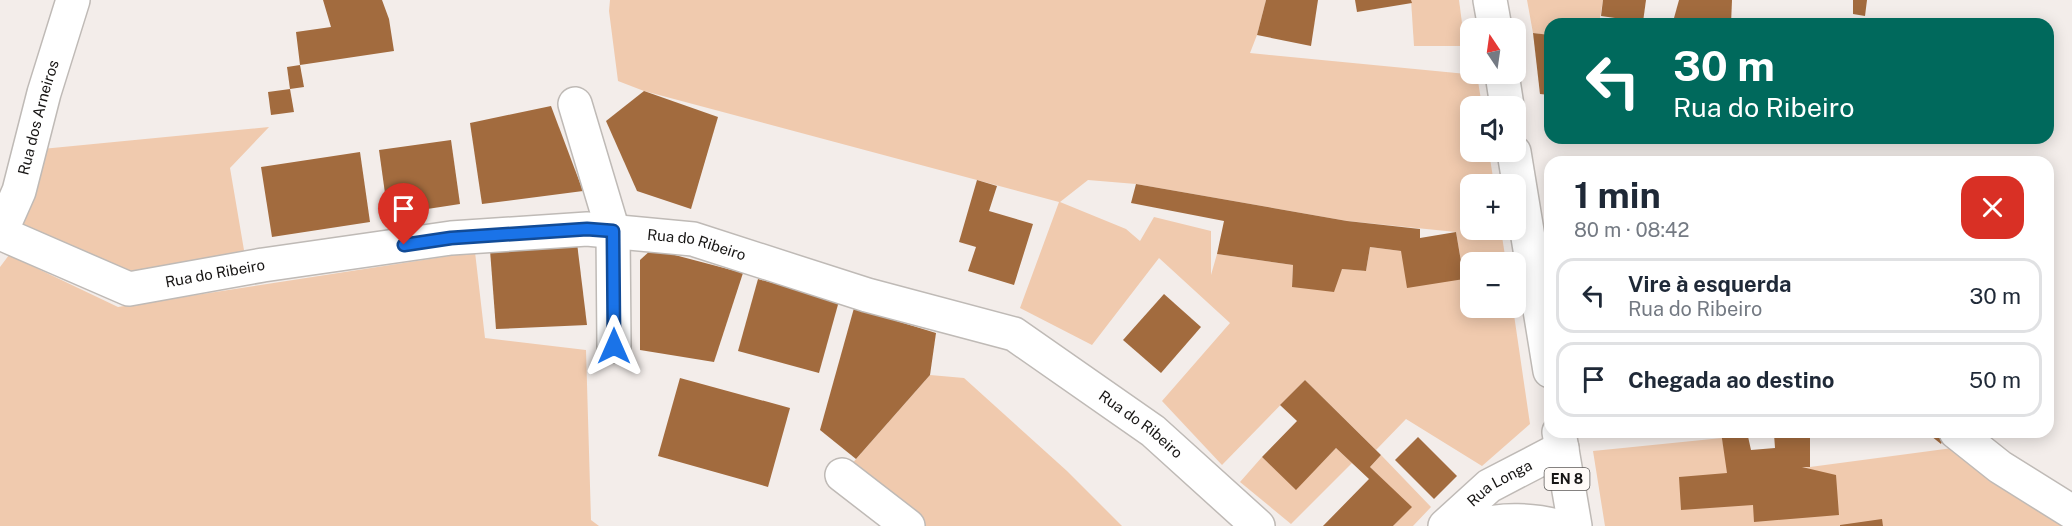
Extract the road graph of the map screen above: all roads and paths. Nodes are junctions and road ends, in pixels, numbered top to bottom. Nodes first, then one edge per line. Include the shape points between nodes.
1 (73, 0) edge
2 (1490, 0) edge
3 (1493, 18) edge
4 (575, 104) dead end
5 (1516, 162) edge
6 (613, 231) junction
7 (0, 233) edge
8 (1541, 262) edge
9 (1544, 298) edge
10 (614, 346) dead end
11 (1964, 438) edge
12 (1561, 440) edge
13 (842, 475) dead end
14 (2072, 512) edge
15 (908, 526) edge
16 (1258, 526) edge
17 (1445, 526) edge
18 (1478, 526) edge
19 (1557, 526) edge
20 (1575, 526) edge

1 - 7 street, Rua dos Arneiros via 19,191
2 - 3 street
4 - 6 street
5 - 8 street
6 - 7 street, Rua do Ribeiro via 587,229 451,238 129,289
6 - 10 street
6 - 16 street, Rua do Ribeiro via 693,239 867,295 1014,334 1153,431
8 - 9 street
11 - 14 street via 2000,467
12 - 17 street, Rua Longa via 1489,486
12 - 20 street, EN 8
13 - 15 street
18 - 19 street via 1495,520

